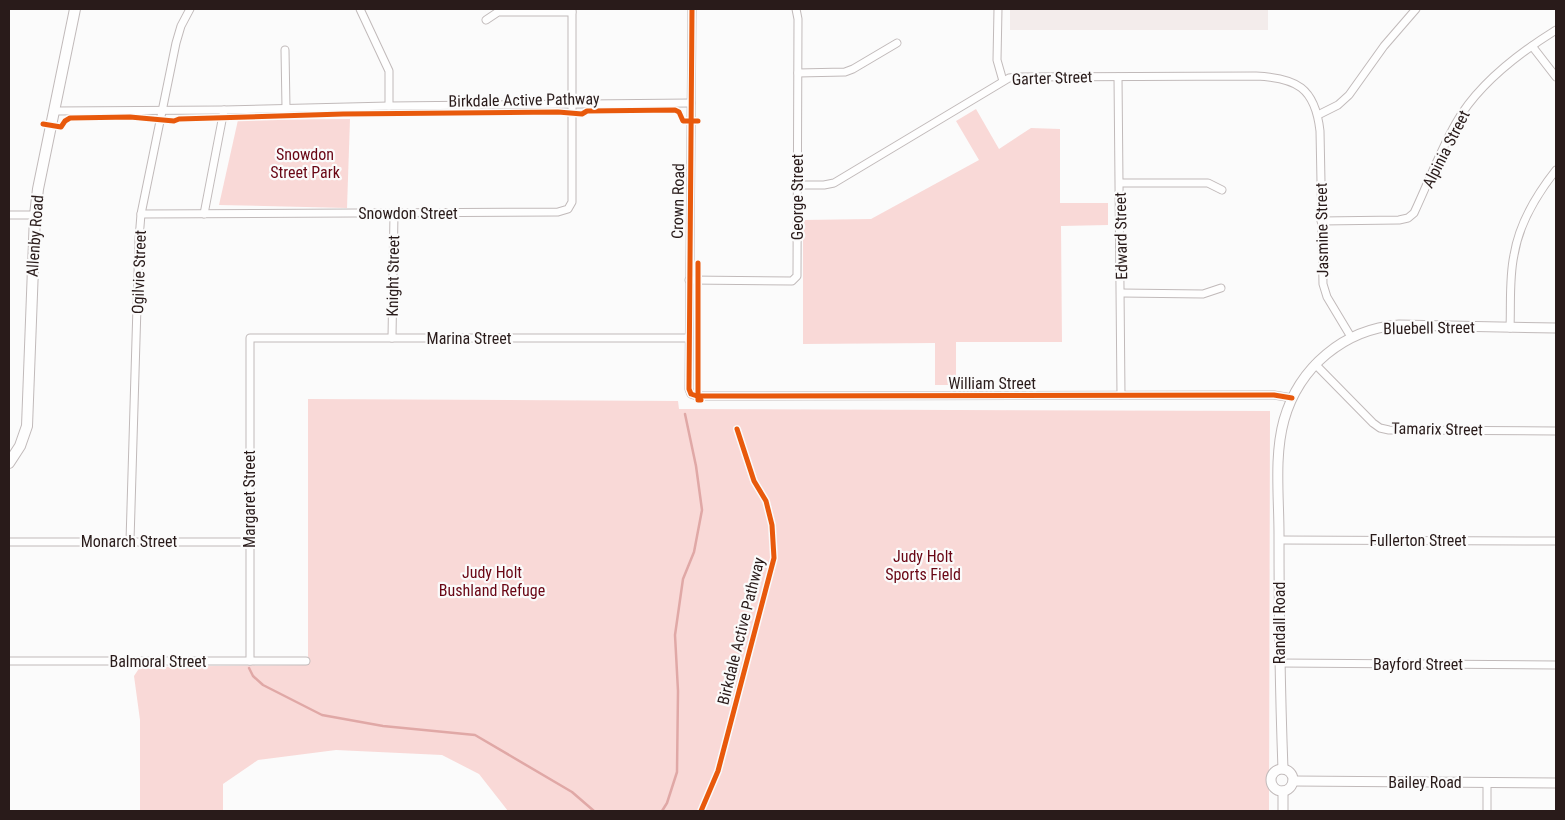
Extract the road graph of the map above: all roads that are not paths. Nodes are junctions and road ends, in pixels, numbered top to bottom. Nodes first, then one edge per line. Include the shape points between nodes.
1 (76, 9) edge
2 (190, 9) edge
3 (360, 9) edge
4 (692, 9) edge
5 (796, 9) edge
6 (998, 9) edge
7 (1416, 9) edge
8 (572, 10) edge
9 (486, 20) dead end
10 (1556, 30) edge
11 (897, 43) dead end
12 (1532, 46) junction
13 (285, 50) dead end
14 (798, 73) junction
15 (1118, 77) junction
16 (1556, 77) edge
17 (1003, 80) junction
18 (573, 104) junction
19 (691, 104) junction
20 (389, 106) junction
21 (286, 108) junction
22 (224, 110) junction
23 (54, 111) junction
24 (162, 111) junction
25 (1318, 115) junction
26 (1556, 170) edge
27 (1120, 183) junction
28 (797, 185) junction
29 (1222, 190) dead end
30 (394, 213) junction
31 (141, 214) junction
32 (204, 214) junction
33 (9, 215) edge
34 (35, 215) junction
35 (1321, 221) junction
36 (689, 280) junction
37 (1222, 288) dead end
38 (1121, 293) junction
39 (1510, 328) junction
40 (1556, 328) edge
41 (1351, 337) junction
42 (250, 338) joint
43 (392, 338) junction
44 (689, 338) junction
45 (1315, 364) junction
46 (691, 394) joint
47 (1121, 395) junction
48 (1292, 398) junction
49 (1556, 430) edge
50 (9, 463) edge
51 (1279, 478) joint
52 (1279, 540) junction
53 (130, 541) junction
54 (1556, 541) edge
55 (9, 542) edge
56 (249, 542) junction
57 (250, 661) junction
58 (306, 661) dead end
59 (9, 662) edge
60 (1279, 663) junction
61 (1556, 665) edge
62 (1283, 768) junction
63 (1293, 780) junction
64 (1487, 782) junction
65 (1556, 783) edge
66 (1283, 791) junction
67 (1282, 811) edge
68 (1487, 811) edge

1 - 23 main road, Allenby Road
2 - 24 street, Ogilvie Street via 176,43
3 - 20 street via 389,70
4 - 19 street, Crown Road
5 - 14 street, George Street
6 - 17 street via 997,60
7 - 25 street via 1384,46 1350,95
8 - 9 street via 498,12
8 - 18 street
10 - 12 street, Alpinia Street
11 - 14 street via 853,70
12 - 16 street
12 - 35 street, Alpinia Street via 1470,101 1456,123 1414,213 1408,218
13 - 21 street
14 - 28 street, George Street
15 - 17 street, Garter Street via 1017,77
15 - 25 street, Garter Street via 1256,76 1285,79 1302,88
15 - 27 street, Edward Street
17 - 28 street, Garter Street via 834,183
18 - 19 street
18 - 20 street
18 - 30 street, Snowdon Street via 572,202 568,209 558,212
19 - 36 street, Crown Road
20 - 21 street
21 - 22 street
22 - 24 street
22 - 32 street
23 - 24 street
23 - 34 main road, Allenby Road
24 - 31 street, Ogilvie Street
25 - 35 street, Jasmine Street
26 - 39 street via 1533,204 1514,254
27 - 29 street via 1208,183
27 - 38 street, Edward Street
28 - 36 street, George Street via 797,276 792,281
30 - 32 street, Snowdon Street
30 - 43 street, Knight Street
31 - 32 street, Snowdon Street
31 - 53 street, Ogilvie Street
33 - 34 street
34 - 50 main road, Allenby Road via 27,426
35 - 41 street, Jasmine Street via 1325,291
36 - 44 street, Crown Road
37 - 38 street via 1203,294
38 - 47 street, Edward Street
39 - 40 street, Bluebell Street
39 - 41 street, Bluebell Street via 1399,325
41 - 45 street, Bluebell Street
42 - 43 street, Marina Street
42 - 56 street, Margaret Street
43 - 44 street, Marina Street
44 - 46 street, Crown Road
45 - 48 street, Bluebell Street
45 - 49 street, Tamarix Street via 1380,428
46 - 47 street, William Street
47 - 48 street, William Street via 1274,395
48 - 51 street, Bluebell Street via 1284,420
51 - 52 street, Randall Road
52 - 54 street, Fullerton Street
52 - 60 street, Randall Road
53 - 55 street, Monarch Street
53 - 56 street, Monarch Street
56 - 57 street, Margaret Street
57 - 58 street, Balmoral Street
57 - 59 street, Balmoral Street
60 - 61 street, Bayford Street
60 - 62 street, Randall Road
62 - 63 street via 1293,775
62 - 66 street via 1275,771 1271,781 1274,788
63 - 64 street, Bailey Road
63 - 66 street via 1290,788
64 - 65 street, Bailey Road
64 - 68 street
66 - 67 street

